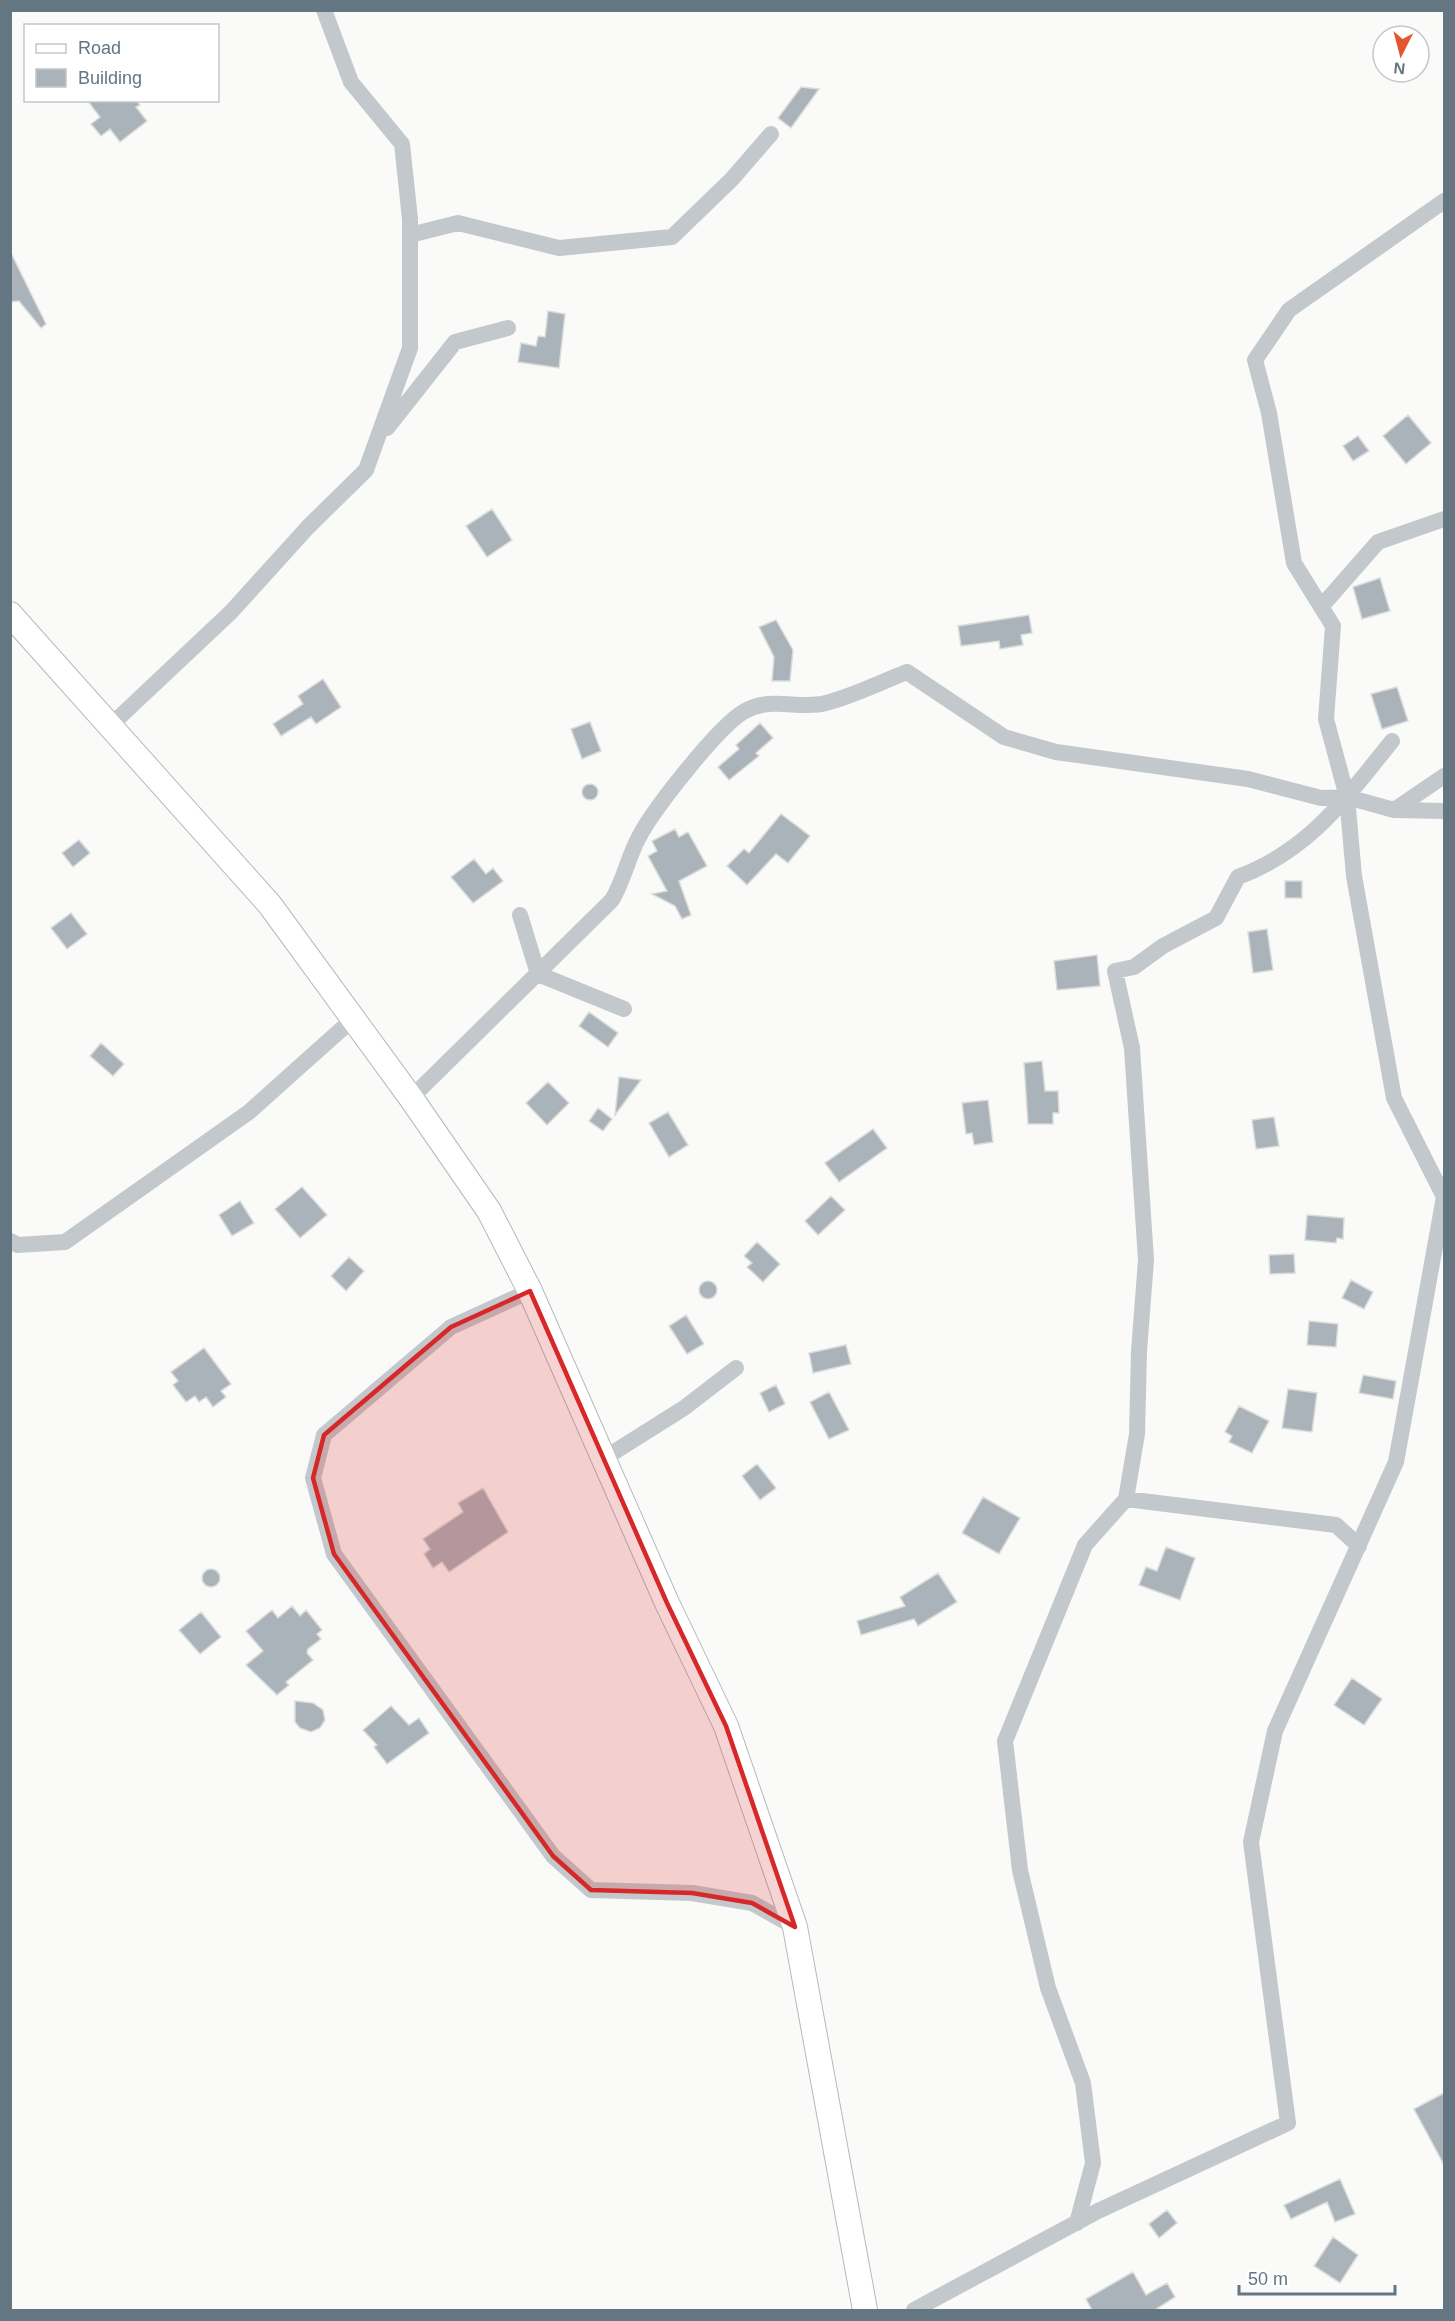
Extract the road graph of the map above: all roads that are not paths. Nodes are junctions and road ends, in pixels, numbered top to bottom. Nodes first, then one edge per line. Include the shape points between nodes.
1 (324, 10) edge
2 (771, 134) dead end
3 (1444, 201) edge
4 (410, 235) junction
5 (508, 328) dead end
6 (377, 440) junction
7 (1444, 519) edge
8 (1321, 607) junction
9 (10, 614) edge
10 (110, 726) junction
11 (1392, 741) dead end
12 (1444, 776) edge
13 (1347, 797) junction
14 (1394, 810) junction
15 (1444, 811) edge
16 (520, 915) dead end
17 (538, 974) junction
18 (624, 1009) dead end
19 (354, 1018) junction
20 (411, 1098) junction
21 (10, 1241) edge
22 (1437, 1274) edge
23 (530, 1290) junction
24 (736, 1368) dead end
25 (603, 1459) junction
26 (1126, 1499) junction
27 (1359, 1546) junction
28 (795, 1927) junction
29 (1077, 2223) junction
30 (865, 2310) edge
31 (914, 2310) edge

1 - 4 street via 351,82 402,144
2 - 4 street via 732,179 672,237 559,248 458,223
3 - 8 street via 1289,310 1255,360 1269,413 1293,563
4 - 6 street via 410,348
5 - 6 street via 455,342
6 - 10 street via 366,470 231,612
7 - 8 street via 1378,542
8 - 13 street via 1333,626 1326,719
9 - 10 street
10 - 19 street via 270,905
11 - 13 street
12 - 14 street
13 - 14 street
13 - 17 street via 1321,798 1248,779 1147,767 1035,746 1004,737 907,672 824,704 779,702 745,711 720,731 638,837 612,900
13 - 22 street via 1354,876 1394,1098 1444,1197
13 - 26 street via 1312,834 1268,866 1238,877 1216,918 1163,946 1134,967 1114,971 1132,1048 1146,1260 1137,1434
14 - 15 street
16 - 17 street
17 - 18 street
17 - 20 street
19 - 20 street
19 - 21 street via 249,1112 64,1242 18,1245
20 - 23 street via 489,1211
22 - 27 street via 1396,1462
23 - 25 street
23 - 28 street via 451,1327 324,1435 313,1478 334,1554 553,1856 591,1890 692,1893 752,1903
24 - 25 street via 684,1408
25 - 28 street via 726,1726
26 - 27 street via 1336,1525
26 - 29 street via 1085,1545 1005,1741 1020,1870 1048,1989 1083,2083 1093,2163
27 - 29 street via 1275,1731 1251,1842 1288,2123
28 - 30 street
29 - 31 street

